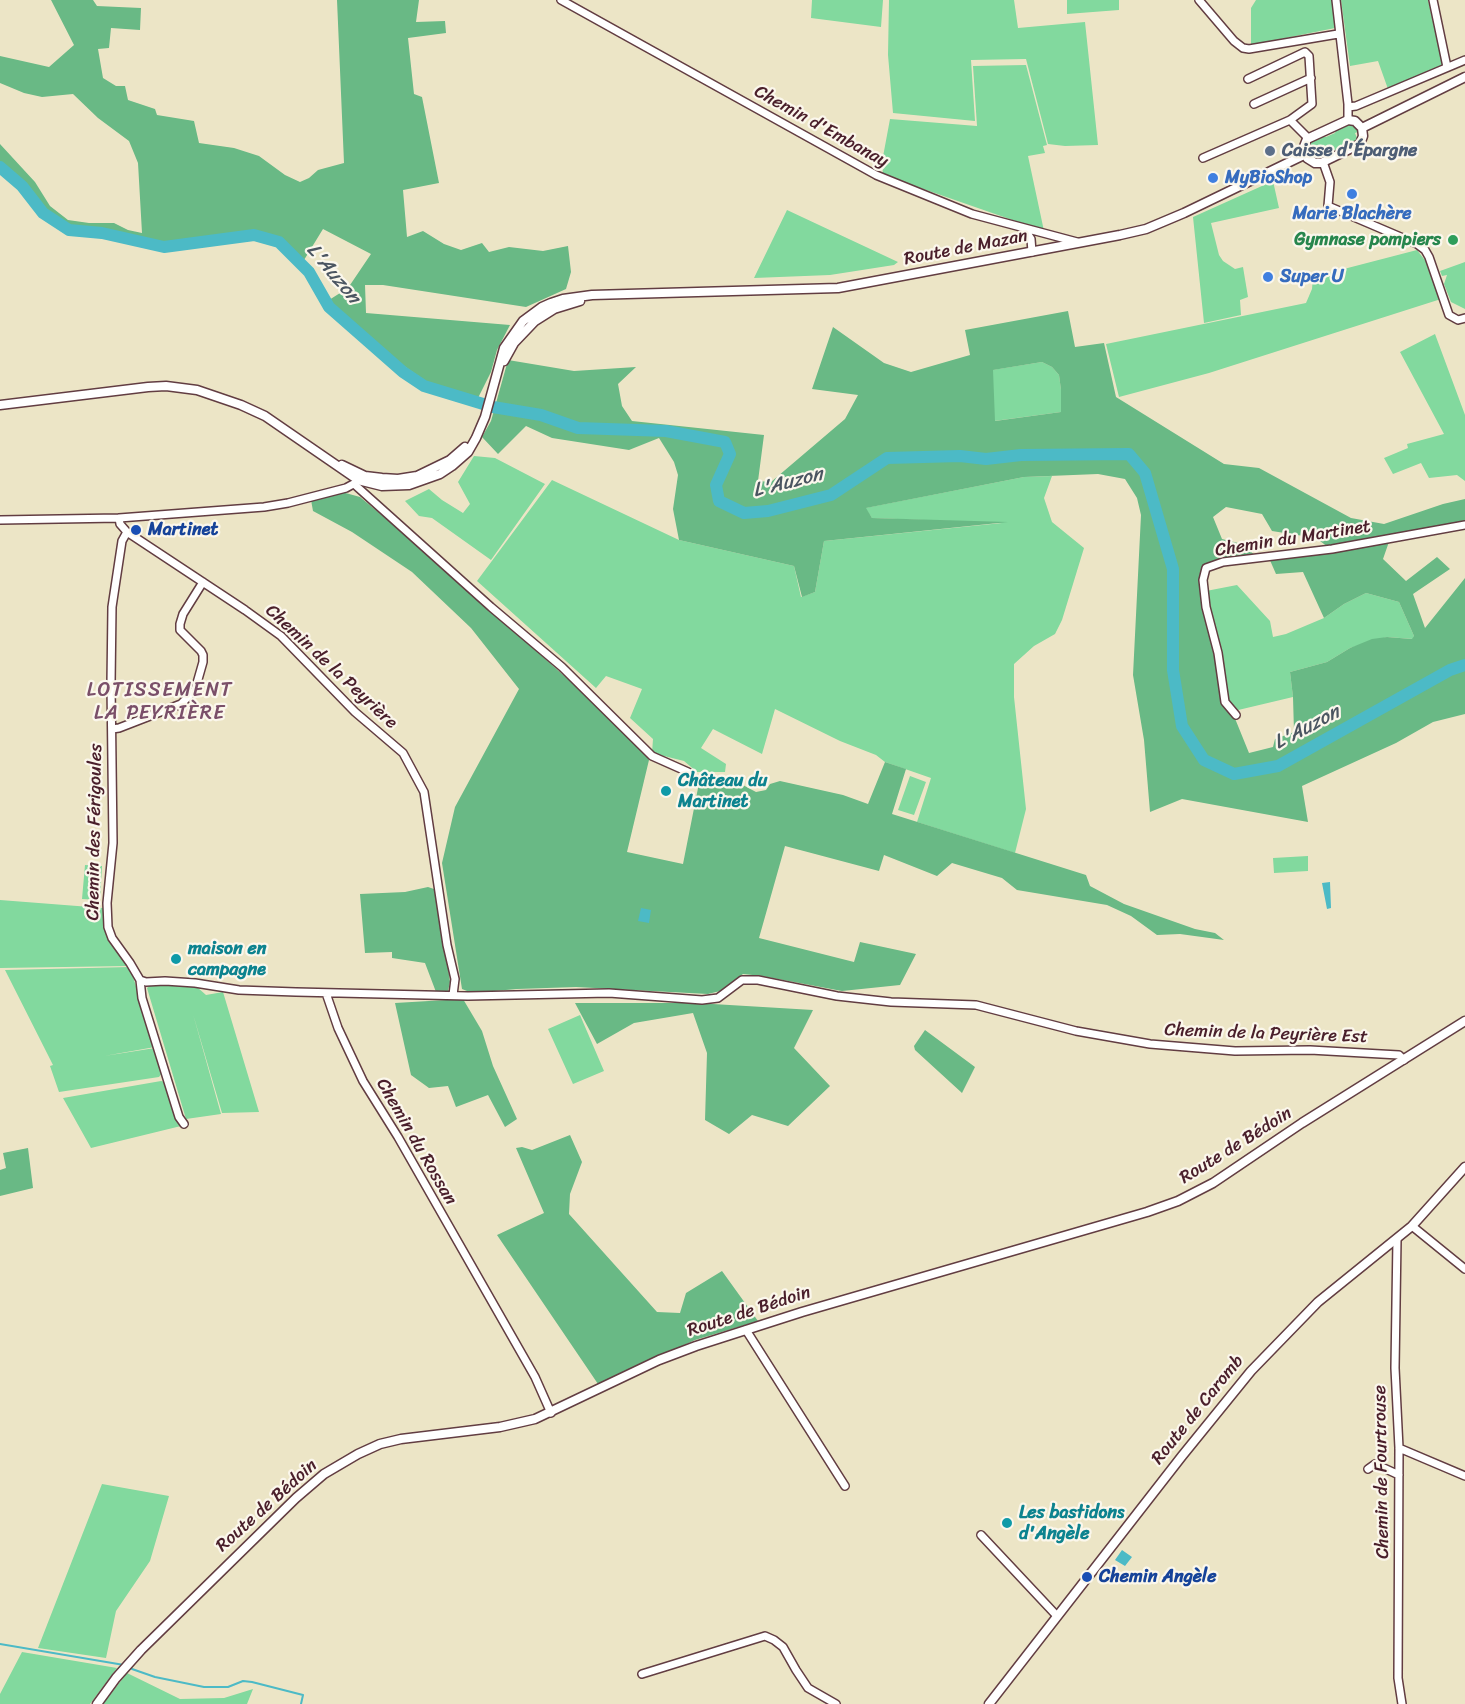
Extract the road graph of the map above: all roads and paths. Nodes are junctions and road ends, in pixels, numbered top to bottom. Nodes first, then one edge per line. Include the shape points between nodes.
1 (561, 0) edge
2 (1199, 0) edge
3 (1335, 0) edge
4 (1433, 0) edge
5 (1338, 34) junction
6 (1465, 60) edge
7 (1447, 67) junction
8 (1465, 77) edge
9 (1311, 78) junction
10 (1248, 79) dead end
11 (1465, 83) edge
12 (1254, 104) dead end
13 (1348, 107) junction
14 (1396, 112) junction
15 (1290, 120) junction
16 (1348, 120) junction
17 (1362, 128) junction
18 (1308, 138) junction
19 (1305, 155) junction
20 (1203, 158) dead end
21 (1323, 162) junction
22 (1023, 229) junction
23 (1037, 232) junction
24 (1082, 243) junction
25 (1036, 251) junction
26 (1465, 318) edge
27 (0, 405) edge
28 (480, 428) junction
29 (357, 479) junction
30 (119, 518) junction
31 (0, 520) edge
32 (1465, 525) edge
33 (126, 532) junction
34 (203, 582) junction
35 (1236, 715) dead end
36 (112, 729) junction
37 (688, 772) dead end
38 (140, 980) junction
39 (326, 993) junction
40 (453, 996) junction
41 (1465, 1022) edge
42 (1404, 1060) junction
43 (184, 1124) dead end
44 (1465, 1167) edge
45 (1412, 1226) junction
46 (1397, 1239) junction
47 (1465, 1269) edge
48 (746, 1330) junction
49 (551, 1413) junction
50 (1399, 1448) junction
51 (1368, 1469) dead end
52 (1399, 1475) junction
53 (1465, 1476) edge
54 (845, 1486) dead end
55 (981, 1535) dead end
56 (1057, 1616) junction
57 (642, 1674) dead end
58 (97, 1704) edge
59 (836, 1704) edge
60 (989, 1704) edge
61 (1402, 1704) edge

1 - 22 street, Chemin d'Embanay via 876,175 972,214
2 - 5 street via 1243,48
3 - 5 street
4 - 7 street
5 - 13 street
6 - 7 street
7 - 13 street
8 - 14 main road
9 - 10 street via 1305,52
9 - 12 street
9 - 15 street via 1312,104
11 - 14 main road
13 - 16 street
14 - 17 main road
15 - 18 street
15 - 20 street
16 - 17 main road
16 - 18 main road
17 - 21 main road via 1360,144
18 - 19 main road
19 - 21 main road via 1312,162
19 - 24 main road, Route de Mazan via 1146,229
21 - 26 street via 1330,182 1328,206 1425,250 1449,315 1458,320
22 - 23 street, Chemin d'Embanay
22 - 25 street
23 - 24 street, Chemin d'Embanay
23 - 25 street via 1041,242
24 - 25 main road, Route de Mazan
25 - 28 main road, Route de Mazan via 838,288 563,299 542,307 516,329 504,348
27 - 29 main road, Route de Mazan via 166,386 213,394 265,416
28 - 29 main road, Route de Mazan via 458,454 417,476
28 - 29 main road, Route de Mazan via 461,459 419,483 398,486
29 - 30 street via 346,488 276,506
29 - 37 street via 491,607 562,667 652,756
30 - 31 street
30 - 33 street
32 - 35 street, Chemin du Martinet via 1332,549 1223,562 1206,568 1206,607 1225,702
33 - 34 street, Chemin de la Peyrière
33 - 36 street, Chemin des Férigoules via 112,607
34 - 36 street via 180,624 180,630 203,656 195,690 182,705
34 - 40 street, Chemin de la Peyrière via 281,636 355,712 403,753 424,792 455,979
36 - 38 street, Chemin des Férigoules via 113,843 108,927
38 - 39 street via 240,990
38 - 43 street, Chemin des Férigoules via 142,998
39 - 40 street
39 - 49 street, Chemin du Rossan via 363,1081 535,1377
40 - 42 street, Chemin de la Peyrière Est via 609,993 702,1000 718,998 742,980 758,980 837,996 976,1005 1076,1031 1150,1044 1236,1051 1399,1055
41 - 42 main road, Route de Bédoin
42 - 48 main road, Route de Bédoin via 1190,1196
44 - 45 main road, Route de Caromb
45 - 46 main road, Route de Caromb
45 - 47 street
46 - 50 street, Chemin de Fourtrouse via 1395,1368
46 - 56 main road, Route de Caromb via 1318,1302 1251,1371
48 - 49 main road, Route de Bédoin via 659,1360
48 - 54 street
49 - 58 main road, Route de Bédoin via 520,1423 401,1438 340,1463 296,1498 220,1571 124,1668
50 - 52 street, Chemin de Fourtrouse
50 - 53 street
51 - 52 street via 1375,1464
52 - 61 street, Chemin de Fourtrouse via 1398,1678
55 - 56 street
56 - 60 main road, Route de Caromb
57 - 59 street via 765,1636 783,1647 808,1688

